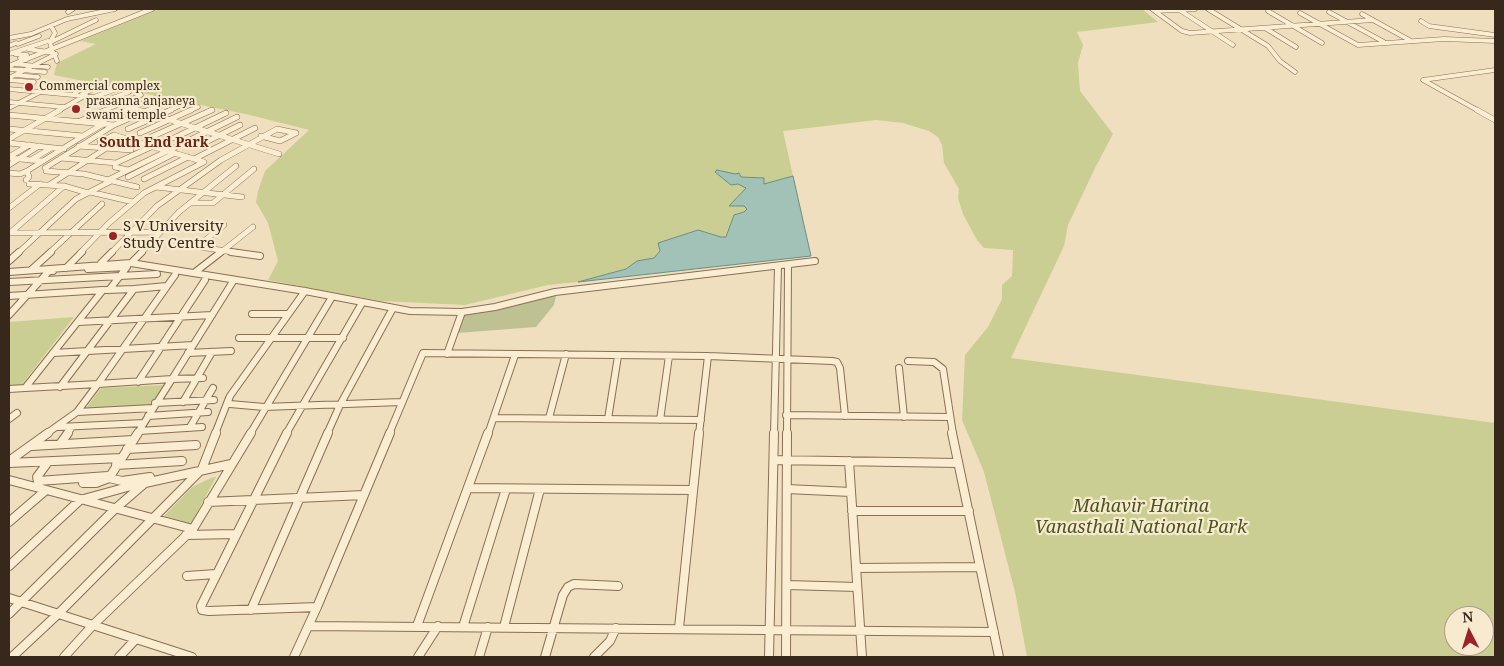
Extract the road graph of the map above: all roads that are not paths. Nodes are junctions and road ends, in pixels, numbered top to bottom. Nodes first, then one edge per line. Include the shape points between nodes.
1 (73, 9) edge
2 (115, 9) edge
3 (152, 9) edge
4 (1179, 9) edge
5 (1195, 9) edge
6 (1208, 9) edge
7 (1153, 10) edge
8 (1268, 11) dead end
9 (68, 12) dead end
10 (1329, 12) dead end
11 (1300, 13) dead end
12 (1362, 14) dead end
13 (96, 20) dead end
14 (1373, 20) junction
15 (1421, 21) dead end
16 (1347, 22) junction
17 (1321, 24) junction
18 (51, 26) junction
19 (1293, 26) junction
20 (1265, 28) junction
21 (1238, 29) junction
22 (1211, 31) junction
23 (47, 32) dead end
24 (1495, 34) edge
25 (9, 38) edge
26 (49, 41) junction
27 (1412, 41) junction
28 (1495, 41) edge
29 (9, 42) edge
30 (1322, 43) dead end
31 (1385, 43) junction
32 (17, 44) junction
33 (1233, 45) dead end
34 (9, 46) edge
35 (32, 47) junction
36 (1296, 47) dead end
37 (25, 48) junction
38 (52, 52) junction
39 (10, 53) edge
40 (20, 58) junction
41 (26, 60) junction
42 (57, 61) dead end
43 (15, 64) junction
44 (9, 66) edge
45 (32, 66) junction
46 (48, 67) dead end
47 (23, 70) junction
48 (1495, 70) edge
49 (45, 72) dead end
50 (1295, 72) dead end
51 (28, 76) junction
52 (38, 77) dead end
53 (14, 78) edge
54 (34, 82) dead end
55 (68, 83) dead end
56 (9, 84) edge
57 (101, 86) dead end
58 (116, 89) dead end
59 (11, 90) edge
60 (41, 92) junction
61 (129, 92) dead end
62 (64, 94) junction
63 (74, 94) junction
64 (84, 95) junction
65 (141, 95) dead end
66 (94, 97) junction
67 (155, 98) dead end
68 (170, 100) dead end
69 (105, 101) junction
70 (9, 102) edge
71 (18, 103) junction
72 (184, 104) dead end
73 (118, 105) junction
74 (64, 107) junction
75 (198, 107) dead end
76 (9, 108) edge
77 (130, 108) junction
78 (212, 110) dead end
79 (143, 112) junction
80 (226, 113) dead end
81 (9, 116) edge
82 (155, 116) junction
83 (236, 117) dead end
84 (44, 118) junction
85 (168, 120) junction
86 (1495, 120) edge
87 (78, 122) junction
88 (96, 123) junction
89 (103, 124) junction
90 (182, 124) junction
91 (114, 125) junction
92 (240, 125) dead end
93 (195, 127) junction
94 (255, 128) dead end
95 (9, 129) edge
96 (128, 129) dead end
97 (105, 130) junction
98 (23, 131) junction
99 (207, 131) junction
100 (140, 133) dead end
101 (114, 135) junction
102 (219, 135) junction
103 (83, 136) junction
104 (261, 136) junction
105 (151, 138) dead end
106 (174, 138) dead end
107 (232, 139) junction
108 (9, 141) edge
109 (100, 142) dead end
110 (110, 144) dead end
111 (247, 144) junction
112 (29, 145) junction
113 (39, 146) junction
114 (79, 146) junction
115 (153, 146) junction
116 (198, 146) dead end
117 (51, 148) junction
118 (64, 149) junction
119 (104, 149) junction
120 (131, 150) dead end
121 (166, 150) junction
122 (175, 153) junction
123 (279, 154) dead end
124 (9, 157) edge
125 (61, 158) junction
126 (191, 158) junction
127 (19, 159) junction
128 (30, 160) junction
129 (86, 160) junction
130 (43, 161) junction
131 (116, 163) junction
132 (9, 165) edge
133 (236, 166) dead end
134 (128, 170) junction
135 (254, 170) dead end
136 (27, 171) junction
137 (9, 172) edge
138 (68, 172) junction
139 (128, 177) dead end
140 (144, 179) dead end
141 (112, 180) junction
142 (40, 184) junction
143 (49, 185) junction
144 (64, 186) junction
145 (137, 187) dead end
146 (155, 187) junction
147 (180, 190) junction
148 (89, 192) junction
149 (203, 193) junction
150 (224, 195) junction
151 (242, 197) dead end
152 (133, 202) junction
153 (190, 202) junction
154 (102, 204) dead end
155 (9, 208) edge
156 (224, 225) dead end
157 (253, 227) dead end
158 (40, 232) junction
159 (71, 232) junction
160 (100, 232) junction
161 (130, 232) junction
162 (159, 232) junction
163 (9, 233) edge
164 (187, 245) dead end
165 (198, 246) junction
166 (225, 250) junction
167 (260, 256) dead end
168 (9, 261) edge
169 (815, 261) dead end
170 (101, 263) junction
171 (131, 263) junction
172 (788, 265) junction
173 (778, 266) junction
174 (66, 268) junction
175 (34, 271) junction
176 (9, 272) edge
177 (194, 273) junction
178 (157, 274) dead end
179 (175, 275) dead end
180 (119, 277) junction
181 (204, 280) dead end
182 (40, 281) junction
183 (9, 282) edge
184 (27, 282) junction
185 (232, 283) dead end
186 (167, 286) junction
187 (134, 288) junction
188 (106, 290) junction
189 (306, 291) junction
190 (27, 295) junction
191 (9, 296) edge
192 (332, 297) junction
193 (362, 303) junction
194 (393, 308) junction
195 (462, 312) junction
196 (212, 314) junction
197 (252, 314) dead end
198 (288, 314) junction
199 (9, 315) edge
200 (181, 316) junction
201 (145, 318) junction
202 (111, 320) junction
203 (78, 322) junction
204 (240, 338) dead end
205 (270, 338) junction
206 (307, 338) junction
207 (343, 338) junction
208 (193, 345) junction
209 (161, 347) junction
210 (123, 349) junction
211 (87, 351) junction
212 (232, 351) dead end
213 (212, 352) junction
214 (53, 353) junction
215 (188, 354) junction
216 (448, 354) junction
217 (515, 354) junction
218 (566, 354) junction
219 (618, 356) junction
220 (669, 356) junction
221 (708, 356) junction
222 (777, 359) junction
223 (787, 359) junction
224 (908, 361) dead end
225 (899, 368) dead end
226 (200, 378) junction
227 (172, 380) junction
228 (138, 382) junction
229 (98, 384) junction
230 (60, 387) junction
231 (25, 388) junction
232 (213, 388) dead end
233 (9, 389) edge
234 (229, 398) junction
235 (210, 400) junction
236 (183, 402) junction
237 (401, 402) junction
238 (340, 405) junction
239 (154, 406) junction
240 (301, 406) junction
241 (264, 407) junction
242 (77, 412) junction
243 (208, 412) dead end
244 (18, 413) dead end
245 (198, 413) junction
246 (786, 415) junction
247 (845, 416) junction
248 (904, 417) junction
249 (494, 418) junction
250 (549, 418) junction
251 (949, 418) junction
252 (9, 419) edge
253 (608, 419) junction
254 (146, 420) junction
255 (660, 420) junction
256 (701, 420) junction
257 (72, 427) junction
258 (202, 427) dead end
259 (58, 428) junction
260 (190, 428) junction
261 (139, 431) junction
262 (133, 440) junction
263 (60, 444) junction
264 (196, 445) dead end
265 (30, 446) junction
266 (127, 449) junction
267 (121, 458) junction
268 (774, 460) junction
269 (788, 460) junction
270 (182, 461) dead end
271 (849, 461) junction
272 (9, 462) edge
273 (48, 462) junction
274 (958, 463) junction
275 (231, 464) junction
276 (116, 465) junction
277 (202, 469) junction
278 (109, 477) junction
279 (147, 480) junction
280 (10, 483) edge
281 (83, 484) dead end
282 (468, 488) junction
283 (506, 489) junction
284 (540, 489) junction
285 (787, 489) junction
286 (692, 490) junction
287 (45, 491) junction
288 (851, 492) junction
289 (364, 495) junction
290 (300, 496) junction
291 (80, 500) junction
292 (252, 500) junction
293 (208, 502) junction
294 (116, 508) junction
295 (969, 511) junction
296 (852, 512) junction
297 (154, 518) junction
298 (9, 522) edge
299 (190, 532) junction
300 (235, 534) junction
301 (9, 566) edge
302 (980, 567) junction
303 (856, 568) junction
304 (216, 574) junction
305 (187, 576) dead end
306 (787, 585) junction
307 (618, 586) dead end
308 (857, 588) junction
309 (9, 598) edge
310 (21, 602) junction
311 (317, 607) junction
312 (251, 610) junction
313 (9, 614) edge
314 (58, 614) junction
315 (94, 625) junction
316 (308, 626) junction
317 (417, 626) junction
318 (438, 626) junction
319 (463, 626) junction
320 (488, 627) junction
321 (504, 627) junction
322 (553, 628) junction
323 (616, 628) junction
324 (679, 628) junction
325 (770, 630) junction
326 (786, 630) junction
327 (860, 632) junction
328 (994, 632) junction
329 (136, 639) junction
330 (175, 655) edge
331 (12, 657) edge
332 (64, 657) edge
333 (119, 657) edge
334 (192, 657) edge
335 (294, 657) edge
336 (418, 657) edge
337 (479, 657) edge
338 (545, 657) edge
339 (594, 657) edge
340 (770, 657) edge
341 (786, 657) edge
342 (862, 657) edge
343 (999, 657) edge

1 - 9 street
2 - 18 street via 67,19
3 - 38 street
4 - 5 street
4 - 7 street
4 - 22 street
6 - 21 street
7 - 22 street via 1186,32
8 - 19 street
10 - 16 street
11 - 17 street
12 - 14 street
13 - 26 street
14 - 16 street
14 - 27 street
15 - 24 street via 1430,26
16 - 17 street
16 - 31 street
17 - 19 street
17 - 31 street via 1358,45
18 - 25 street
18 - 26 street via 55,33
19 - 20 street
19 - 30 street
20 - 21 street
20 - 36 street
21 - 22 street
21 - 50 street via 1272,50
22 - 33 street
23 - 32 street
26 - 35 street
26 - 38 street
27 - 28 street
27 - 31 street
29 - 32 street
32 - 34 street
32 - 35 street
35 - 37 street
37 - 38 street
37 - 39 street
38 - 41 street
38 - 42 street
38 - 45 street
39 - 40 street via 27,55
40 - 41 street
40 - 44 street
41 - 43 street
43 - 44 street
43 - 45 street
44 - 47 street
45 - 46 street
45 - 47 street
47 - 49 street
47 - 53 street
48 - 86 street via 1422,80
51 - 52 street
51 - 53 street
51 - 53 street
53 - 54 street
53 - 56 street
53 - 59 street
55 - 60 street
57 - 64 street
58 - 66 street
59 - 60 street
60 - 62 street
60 - 71 street
61 - 69 street
62 - 63 street
62 - 63 street via 79,84 86,86
62 - 64 street
63 - 64 street
64 - 66 street
64 - 69 street
64 - 74 street
65 - 73 street
66 - 69 street
67 - 77 street
68 - 79 street
69 - 73 street
70 - 71 street
71 - 74 street
71 - 76 street
72 - 82 street
73 - 77 street
73 - 87 street
74 - 84 street
75 - 85 street
77 - 79 street
77 - 88 street
78 - 90 street
79 - 82 street
79 - 91 street
80 - 93 street
81 - 84 street
82 - 85 street
82 - 96 street
83 - 99 street
84 - 87 street
84 - 98 street
85 - 90 street
85 - 100 street
87 - 88 street
88 - 89 street
89 - 91 street
89 - 103 street
90 - 93 street
90 - 105 street
91 - 97 street
92 - 102 street
93 - 99 street
93 - 106 street
94 - 107 street
95 - 98 street
97 - 101 street
97 - 114 street
98 - 103 street
98 - 108 street
99 - 102 street
99 - 121 street
101 - 109 street
101 - 115 street
102 - 107 street
102 - 116 street
103 - 118 street
104 - 104 street via 278,128 296,133 280,141
104 - 111 street
107 - 111 street
107 - 126 street
108 - 112 street
110 - 119 street
111 - 123 street
111 - 147 street
112 - 113 street
112 - 124 street
113 - 117 street
113 - 127 street
114 - 119 street
114 - 125 street
115 - 121 street
115 - 131 street
117 - 118 street
117 - 128 street
118 - 130 street
119 - 120 street
119 - 129 street
121 - 122 street
121 - 134 street
122 - 126 street
122 - 139 street
124 - 127 street
125 - 129 street
125 - 138 street via 46,169
126 - 140 street
126 - 146 street via 204,162
127 - 128 street
127 - 132 street
128 - 130 street
129 - 131 street
129 - 138 street
130 - 136 street
131 - 134 street via 115,167
133 - 149 street
134 - 141 street
135 - 150 street
136 - 137 street via 20,174
136 - 142 street via 28,182
138 - 141 street
138 - 143 street
141 - 145 street
141 - 148 street
142 - 143 street
142 - 155 street
143 - 144 street
144 - 148 street
144 - 163 street
146 - 147 street
146 - 152 street
147 - 149 street
147 - 161 street via 157,206
148 - 152 street
148 - 158 street via 76,199
149 - 150 street
149 - 153 street
150 - 151 street
150 - 153 street via 210,204
152 - 160 street
153 - 162 street
154 - 159 street
156 - 165 street
157 - 166 street
158 - 159 street
158 - 163 street
158 - 168 street
159 - 160 street
159 - 175 street
160 - 161 street
160 - 174 street
161 - 162 street
161 - 170 street
162 - 171 street
164 - 165 street
165 - 166 street
166 - 167 street
166 - 177 street
169 - 172 street
170 - 171 street
170 - 174 street
171 - 177 street
172 - 173 street
172 - 223 street
173 - 195 street via 555,292
173 - 222 street
174 - 175 street
175 - 176 street
175 - 184 street
177 - 189 street
178 - 180 street
179 - 186 street
180 - 182 street
180 - 182 street via 128,267 49,271
180 - 188 street
181 - 200 street
182 - 184 street
182 - 190 street
183 - 184 street
185 - 196 street
186 - 187 street
186 - 201 street
187 - 188 street
187 - 202 street
188 - 190 street
188 - 203 street
189 - 192 street
189 - 198 street
190 - 191 street
190 - 199 street
192 - 193 street
192 - 206 street
193 - 194 street
193 - 207 street
194 - 195 street via 431,313
194 - 238 street
195 - 216 street
196 - 200 street
196 - 208 street
197 - 198 street
198 - 205 street
200 - 201 street
200 - 209 street
201 - 202 street
201 - 210 street
202 - 203 street
202 - 211 street
203 - 214 street
204 - 205 street
205 - 206 street
205 - 234 street
206 - 207 street
206 - 241 street
207 - 240 street
208 - 209 street
208 - 215 street
209 - 210 street
209 - 228 street
210 - 211 street
210 - 229 street
211 - 214 street
211 - 230 street
212 - 213 street
213 - 215 street
213 - 226 street
214 - 231 street
215 - 227 street
216 - 217 street
216 - 237 street via 423,354
217 - 218 street
217 - 249 street
218 - 219 street
218 - 250 street
219 - 220 street
219 - 253 street
220 - 221 street
220 - 255 street
221 - 222 street
221 - 256 street
222 - 223 street
222 - 268 street
223 - 246 street
223 - 247 street via 836,362 840,368
224 - 251 street via 934,362 943,369
225 - 248 street
226 - 227 street
226 - 236 street
227 - 228 street
227 - 239 street
228 - 229 street
229 - 230 street
229 - 242 street
230 - 231 street
231 - 233 street
232 - 235 street
234 - 241 street via 228,402 234,406
234 - 277 street
235 - 236 street
235 - 245 street
236 - 239 street
237 - 238 street
237 - 289 street
238 - 240 street
238 - 290 street
239 - 242 street
239 - 254 street
240 - 241 street
240 - 292 street
241 - 275 street
242 - 259 street
243 - 245 street
244 - 252 street
245 - 254 street
245 - 260 street
246 - 247 street
246 - 269 street
247 - 248 street
248 - 251 street
249 - 250 street
249 - 282 street
250 - 253 street
251 - 274 street
253 - 255 street
254 - 257 street
254 - 261 street
255 - 256 street
256 - 286 street
257 - 259 street
257 - 263 street
258 - 260 street
259 - 265 street
260 - 261 street
261 - 262 street
262 - 263 street
262 - 266 street
263 - 265 street
264 - 266 street
265 - 272 street
266 - 267 street
267 - 273 street
267 - 276 street
268 - 269 street
268 - 325 street
269 - 271 street
269 - 285 street
270 - 276 street
271 - 274 street
271 - 288 street
272 - 273 street
273 - 278 street via 37,477 38,481
274 - 295 street
275 - 277 street
275 - 293 street
276 - 278 street
277 - 279 street
277 - 297 street
278 - 279 street via 122,481
278 - 281 street
279 - 291 street
279 - 294 street
280 - 287 street
282 - 283 street
282 - 317 street
283 - 284 street
283 - 319 street
284 - 286 street
284 - 321 street
285 - 288 street
285 - 306 street
286 - 324 street
287 - 291 street
287 - 298 street
288 - 296 street
289 - 290 street
289 - 311 street
290 - 292 street
290 - 312 street
291 - 294 street
291 - 301 street
292 - 293 street
292 - 300 street
293 - 299 street
294 - 297 street
294 - 310 street
295 - 296 street
295 - 302 street
296 - 303 street
297 - 299 street
297 - 314 street
299 - 300 street
299 - 315 street
300 - 304 street
302 - 303 street
302 - 328 street
303 - 308 street
304 - 305 street
304 - 312 street via 203,600 202,610
306 - 308 street
306 - 326 street
307 - 322 street via 574,584 568,587
308 - 327 street
309 - 310 street
310 - 313 street
310 - 314 street
311 - 312 street
311 - 316 street
314 - 315 street
314 - 331 street
315 - 329 street
315 - 332 street
316 - 317 street
316 - 335 street
317 - 318 street
318 - 319 street
318 - 336 street
319 - 320 street
320 - 321 street
320 - 337 street
321 - 322 street
322 - 323 street
322 - 338 street
323 - 324 street
323 - 339 street via 604,649
324 - 325 street
325 - 326 street
325 - 340 street
326 - 327 street
326 - 341 street
327 - 328 street
327 - 342 street
328 - 343 street
329 - 330 street
329 - 333 street
330 - 334 street

